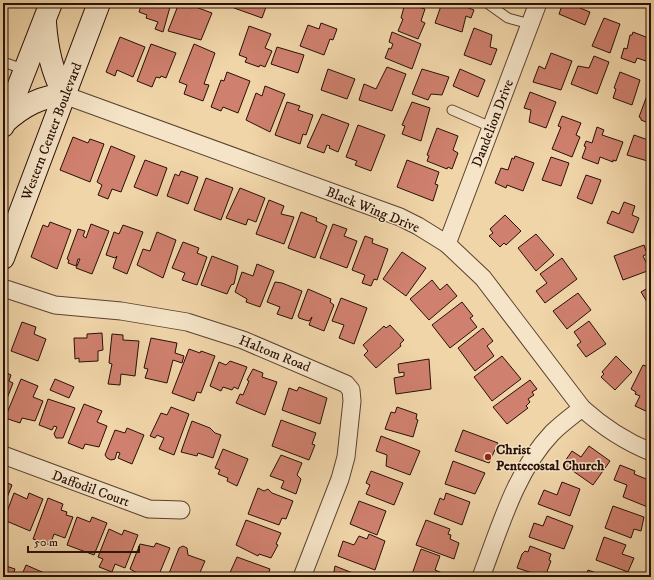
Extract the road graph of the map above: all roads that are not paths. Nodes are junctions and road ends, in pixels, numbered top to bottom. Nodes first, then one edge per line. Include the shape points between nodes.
1 (99, 3) edge
2 (487, 3) edge
3 (538, 3) edge
4 (48, 11) edge
5 (530, 24) junction
6 (3, 62) edge
7 (26, 70) junction
8 (64, 94) junction
9 (452, 110) dead end
10 (5, 116) edge
11 (491, 127) junction
12 (7, 239) edge
13 (447, 244) junction
14 (3, 258) edge
15 (3, 288) edge
16 (582, 408) junction
17 (651, 452) edge
18 (3, 455) edge
19 (181, 510) dead end
20 (302, 577) edge
21 (481, 577) edge

1 - 8 main road, Western Center Boulevard
2 - 5 lane via 508,18
3 - 5 street, Dandelion Drive
4 - 7 main road
4 - 8 main road via 47,49 54,76
5 - 11 street, Dandelion Drive
6 - 7 lane
7 - 10 main road
8 - 10 main road via 50,95
8 - 12 main road, Western Center Boulevard
8 - 13 street, Black Wing Drive via 400,217
9 - 11 lane
11 - 13 street, Dandelion Drive
12 - 14 main road, Western Center Boulevard
13 - 16 street, Black Wing Drive via 483,278
15 - 20 street, Haltom Road via 55,304 187,322 243,340 346,384 351,390 352,401 346,457
16 - 17 street, Black Wing Drive via 599,424 628,443
16 - 21 street via 552,432 518,482
18 - 19 street, Daffodil Court via 149,509

